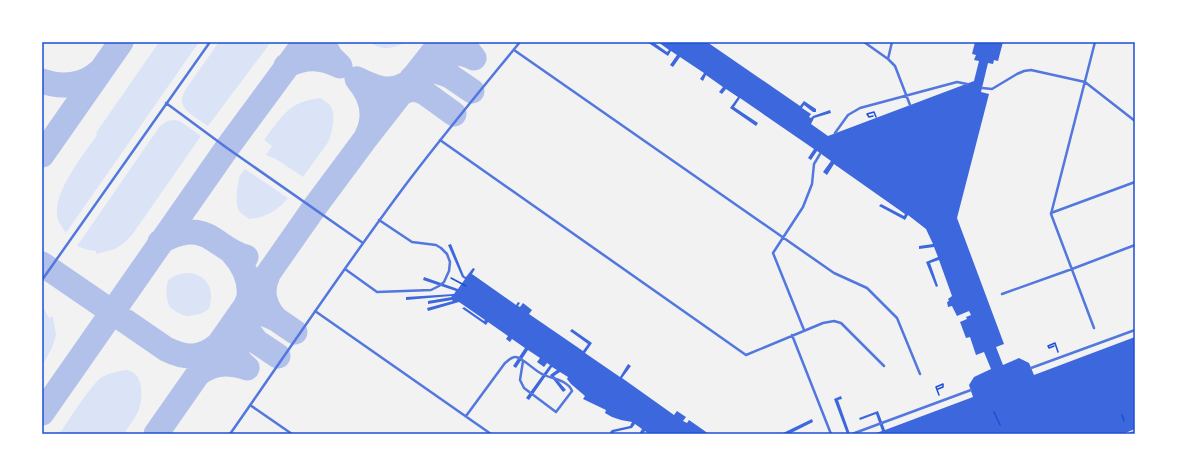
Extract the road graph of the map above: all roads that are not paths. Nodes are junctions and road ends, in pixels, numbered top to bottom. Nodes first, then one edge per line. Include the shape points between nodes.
1 (210, 42) edge
2 (520, 42) edge
3 (864, 42) edge
4 (892, 42) edge
5 (1095, 42) edge
6 (514, 50) junction
7 (888, 58) junction
8 (1085, 82) junction
9 (967, 84) dead end
10 (982, 88) dead end
11 (907, 96) junction
12 (166, 104) junction
13 (910, 104) dead end
14 (1135, 121) edge
15 (835, 133) dead end
16 (440, 140) junction
17 (820, 154) dead end
18 (1135, 182) edge
19 (1051, 214) junction
20 (379, 220) junction
21 (783, 238) junction
22 (363, 243) junction
23 (1135, 245) edge
24 (345, 269) junction
25 (1072, 269) junction
26 (42, 280) edge
27 (1002, 294) dead end
28 (315, 311) junction
29 (1094, 328) dead end
30 (804, 330) junction
31 (1135, 330) edge
32 (792, 335) junction
33 (523, 361) junction
34 (884, 366) dead end
35 (1031, 368) dead end
36 (920, 374) dead end
37 (971, 390) dead end
38 (250, 405) junction
39 (466, 416) junction
40 (1135, 433) edge
41 (230, 434) edge
42 (292, 434) edge
43 (491, 434) edge
44 (831, 434) edge
45 (852, 434) edge
46 (1131, 434) edge

1 - 12 lane
2 - 6 lane
3 - 7 lane
4 - 7 lane
5 - 8 lane
6 - 16 lane
6 - 21 lane
7 - 11 lane via 895,66
8 - 10 lane via 1031,70 1017,74 992,89
8 - 14 lane
8 - 19 lane
9 - 11 lane via 957,82
11 - 13 lane
11 - 15 lane via 860,108 848,116
12 - 22 lane
12 - 26 lane
16 - 20 lane
16 - 32 lane via 746,355
17 - 21 lane via 814,164 812,184 803,208
18 - 19 lane
19 - 25 lane
20 - 22 lane
20 - 24 lane via 412,242 441,248 450,262 444,282 431,290 377,292
21 - 30 lane via 772,253
21 - 36 lane via 834,273 867,288 897,318
22 - 24 lane
23 - 25 lane
24 - 28 lane
25 - 27 lane
25 - 29 lane
28 - 38 lane
28 - 39 lane
30 - 32 lane
30 - 34 lane via 823,323 841,323
31 - 35 lane
32 - 44 lane
33 - 33 lane via 540,374 570,387 572,391 556,412 524,388 520,380
33 - 39 lane via 516,356 505,363
37 - 45 lane
38 - 41 lane
38 - 42 lane
39 - 43 lane
40 - 46 street

